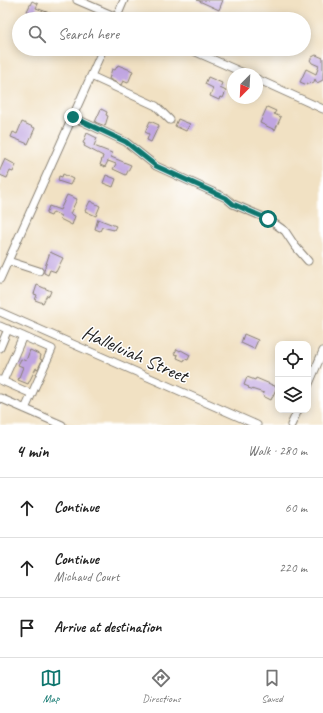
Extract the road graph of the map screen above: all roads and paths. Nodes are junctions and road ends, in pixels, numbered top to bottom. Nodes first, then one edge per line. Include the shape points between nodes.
1 (77, 0) edge
2 (124, 0) edge
3 (104, 12) edge
4 (120, 12) edge
5 (100, 56) edge
6 (205, 56) edge
7 (232, 68) edge
8 (91, 76) junction
9 (263, 82) edge
10 (323, 109) edge
11 (73, 117) junction
12 (170, 120) dead end
13 (8, 261) junction
14 (308, 261) dead end
15 (39, 271) dead end
16 (0, 279) edge
17 (0, 312) edge
18 (0, 326) edge
19 (8, 329) junction
20 (23, 336) junction
21 (0, 348) edge
22 (323, 351) edge
23 (311, 379) edge
24 (1, 380) edge
25 (32, 394) junction
26 (0, 398) edge
27 (25, 409) junction
28 (297, 413) edge
29 (62, 425) edge
30 (257, 425) edge
31 (291, 425) edge

1 - 3 street
2 - 4 street
5 - 8 street
6 - 7 street
8 - 11 street
8 - 12 street via 156,106
9 - 10 street
11 - 13 street
11 - 14 street via 126,142 156,166 268,219 285,231
13 - 15 street
13 - 16 street
17 - 30 street, Halleluiah Street
18 - 19 street
19 - 20 street
19 - 21 street
20 - 24 street
20 - 25 street via 52,349
22 - 23 street
24 - 25 street
25 - 27 street
26 - 27 street
27 - 29 street
28 - 31 street

